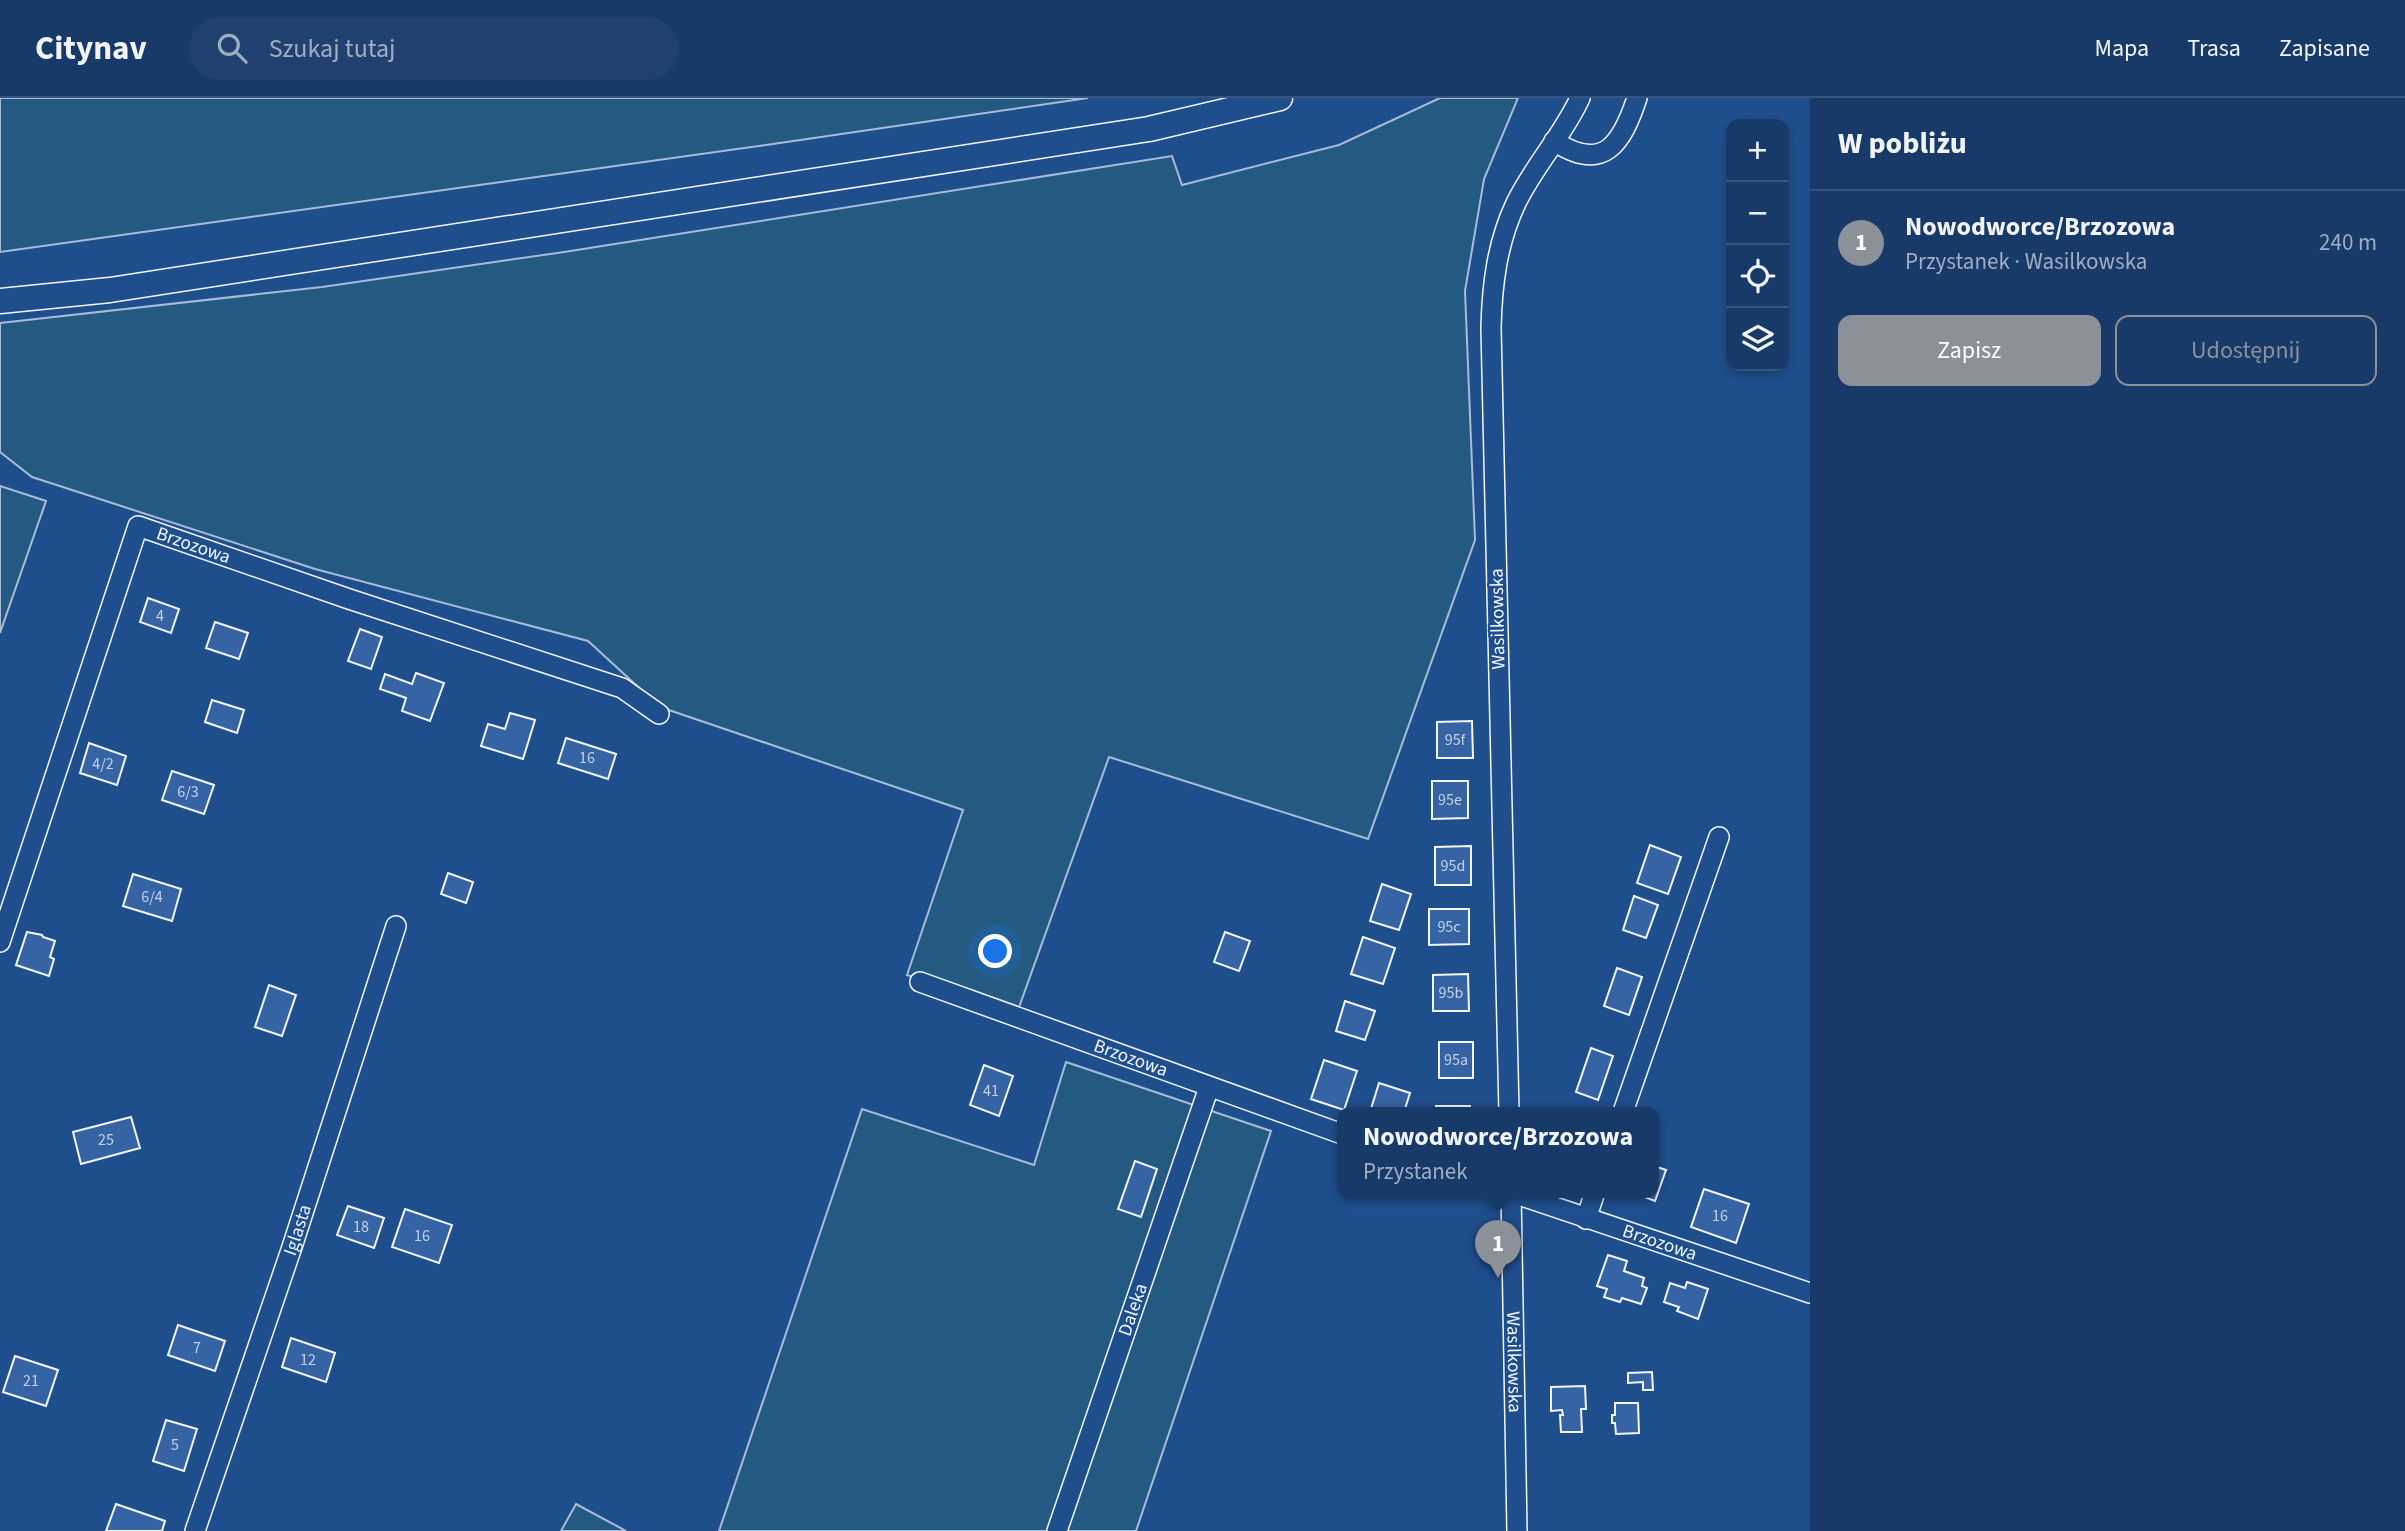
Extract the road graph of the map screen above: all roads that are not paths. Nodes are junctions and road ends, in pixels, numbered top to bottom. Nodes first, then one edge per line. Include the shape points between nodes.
1 (1280, 98) edge
2 (1569, 98) edge
3 (1580, 98) edge
4 (1637, 98) edge
5 (1554, 141) junction
6 (0, 302) edge
7 (659, 714) dead end
8 (1719, 837) dead end
9 (396, 926) dead end
10 (0, 942) edge
11 (919, 982) dead end
12 (1209, 1087) junction
13 (1509, 1107) edge
14 (1625, 1107) edge
15 (1337, 1132) edge
16 (1510, 1198) edge
17 (1527, 1198) edge
18 (1593, 1198) edge
19 (1586, 1219) junction
20 (1810, 1293) edge
21 (195, 1531) edge
22 (1057, 1531) edge
23 (1517, 1531) edge

1 - 6 main road via 1122,133 110,290
2 - 5 street, Wasilkowska
3 - 5 street, Wasilkowska
4 - 5 street via 1627,127 1607,150 1581,155
5 - 13 street, Wasilkowska via 1517,202 1492,287
7 - 10 street, Brzozowa via 622,688 138,526
8 - 14 street
9 - 21 street, Iglasta
11 - 12 street, Brzozowa
12 - 15 street, Brzozowa
12 - 22 street, Daleka
16 - 23 street, Wasilkowska
17 - 19 street, Brzozowa
18 - 19 street
19 - 20 street, Brzozowa

